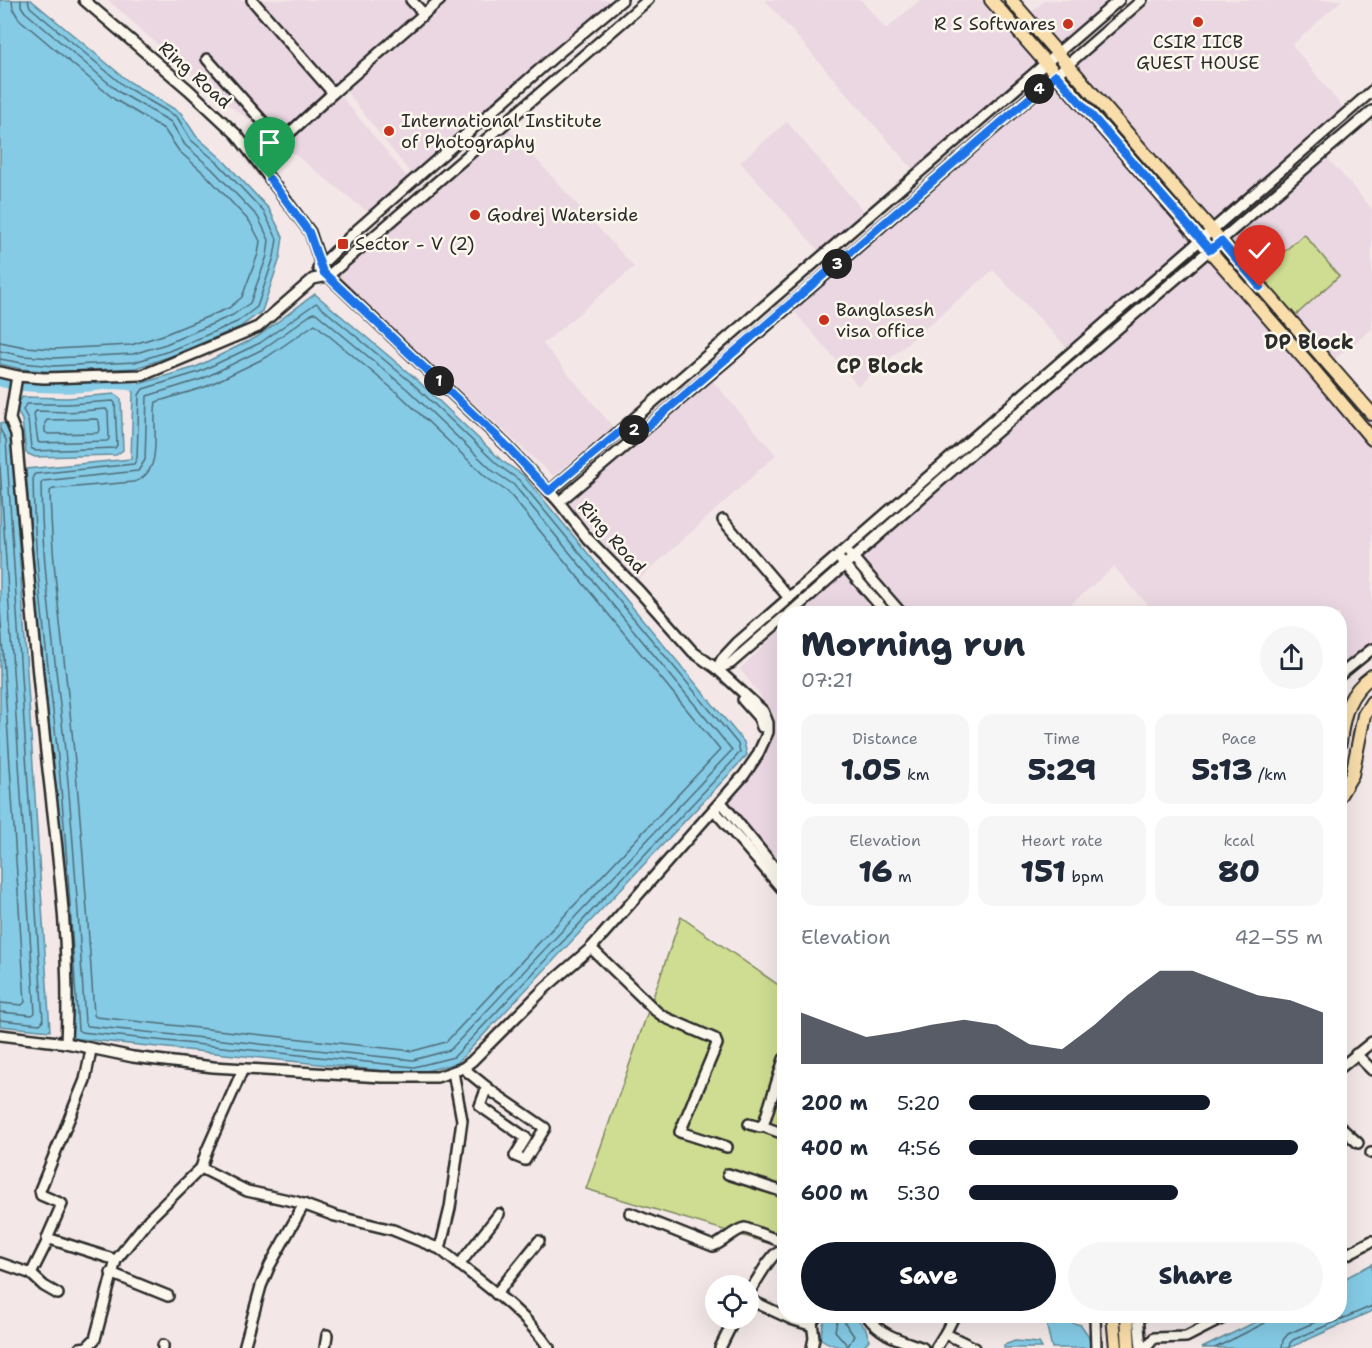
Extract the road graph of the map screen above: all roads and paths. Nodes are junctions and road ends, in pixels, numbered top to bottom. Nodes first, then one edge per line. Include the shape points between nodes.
1 (84, 0) edge
2 (252, 0) edge
3 (411, 0) edge
4 (440, 0) edge
5 (622, 0) edge
6 (648, 0) edge
7 (991, 0) edge
8 (1011, 0) edge
9 (1119, 0) edge
10 (1142, 0) edge
11 (424, 14) junction
12 (1058, 54) junction
13 (207, 59) dead end
14 (1047, 63) junction
15 (1067, 65) junction
16 (534, 75) junction
17 (1056, 75) junction
18 (545, 87) junction
19 (1372, 91) edge
20 (333, 93) junction
21 (1372, 111) edge
22 (1211, 230) junction
23 (1200, 239) junction
24 (1221, 241) junction
25 (1210, 250) junction
26 (320, 266) junction
27 (327, 276) junction
28 (313, 279) junction
29 (1109, 319) junction
30 (1118, 327) junction
31 (0, 372) edge
32 (685, 376) junction
33 (17, 379) junction
34 (694, 387) junction
35 (1372, 414) edge
36 (995, 420) junction
37 (629, 424) junction
38 (1000, 429) junction
39 (639, 434) junction
40 (1372, 439) edge
41 (549, 491) junction
42 (560, 502) junction
43 (723, 520) dead end
44 (849, 553) junction
45 (840, 560) junction
46 (789, 598) junction
47 (780, 606) edge
48 (797, 606) edge
49 (879, 606) edge
50 (895, 606) edge
51 (777, 609) edge
52 (777, 623) edge
53 (1372, 649) edge
54 (717, 669) junction
55 (1347, 669) edge
56 (1372, 676) edge
57 (1372, 702) edge
58 (1347, 706) edge
59 (1347, 783) edge
60 (717, 806) junction
61 (777, 871) edge
62 (777, 882) edge
63 (591, 948) junction
64 (0, 1035) edge
65 (1372, 1042) edge
66 (66, 1043) junction
67 (91, 1050) junction
68 (1356, 1054) junction
69 (1347, 1062) edge
70 (463, 1068) junction
71 (243, 1069) junction
72 (1372, 1070) edge
73 (453, 1072) junction
74 (777, 1080) edge
75 (487, 1087) junction
76 (749, 1124) dead end
77 (762, 1126) junction
78 (777, 1131) edge
79 (1347, 1133) edge
80 (1358, 1143) dead end
81 (727, 1147) dead end
82 (201, 1168) junction
83 (728, 1174) dead end
84 (777, 1190) edge
85 (304, 1204) junction
86 (630, 1213) dead end
87 (499, 1214) dead end
88 (49, 1238) junction
89 (539, 1241) dead end
90 (1372, 1241) edge
91 (777, 1242) edge
92 (440, 1249) junction
93 (777, 1252) edge
94 (1347, 1254) edge
95 (116, 1260) junction
96 (0, 1263) edge
97 (459, 1265) junction
98 (30, 1273) junction
99 (111, 1273) junction
100 (759, 1277) edge
101 (58, 1294) dead end
102 (496, 1294) junction
103 (168, 1296) dead end
104 (759, 1302) edge
105 (777, 1312) edge
106 (814, 1323) edge
107 (871, 1323) edge
108 (950, 1323) edge
109 (1095, 1323) edge
110 (1114, 1323) edge
111 (1127, 1323) edge
112 (1139, 1323) edge
113 (1213, 1323) edge
114 (730, 1329) edge
115 (946, 1332) junction
116 (327, 1335) dead end
117 (86, 1348) edge
118 (244, 1348) edge
119 (325, 1348) edge
120 (549, 1348) edge
121 (720, 1348) edge
122 (812, 1348) edge
123 (923, 1348) edge
124 (936, 1348) edge
125 (975, 1348) edge
126 (1096, 1348) edge
127 (1116, 1348) edge
128 (1129, 1348) edge
129 (1141, 1348) edge
130 (1146, 1348) edge

1 - 26 street, Ring Road via 237,135 309,232
2 - 20 street
3 - 11 street
4 - 11 street
5 - 16 street
6 - 18 street
7 - 14 main road
8 - 12 main road
9 - 12 street
10 - 15 street
11 - 20 street
12 - 14 street
12 - 15 main road
13 - 20 street via 282,140
14 - 17 main road
14 - 32 street
15 - 17 street
15 - 22 main road
16 - 18 street
16 - 26 street
17 - 23 main road
17 - 34 street
18 - 27 street
19 - 22 street
21 - 24 street
22 - 23 street
22 - 24 main road
23 - 25 main road
23 - 29 street
24 - 25 street
24 - 35 main road
25 - 30 street
25 - 40 main road
26 - 27 street, Ring Road
26 - 28 street
27 - 28 street
27 - 41 street, Ring Road via 506,445
28 - 33 street via 258,327 143,375
29 - 30 street
29 - 36 street
30 - 38 street
31 - 33 street
32 - 34 street
32 - 37 street
33 - 66 street via 10,419 16,434 59,868 68,1015
34 - 39 street
36 - 38 street
36 - 44 street
37 - 39 street
37 - 41 street
38 - 44 street
39 - 42 street
41 - 42 street, Ring Road
42 - 54 street, Ring Road via 587,538 693,652
43 - 46 street
44 - 45 street
44 - 50 street
45 - 46 street
45 - 48 street
45 - 49 street
46 - 47 street
51 - 54 street via 722,659
52 - 54 street via 731,663
53 - 55 street
54 - 60 street, Ring Road via 763,711 768,723 765,741 751,766
56 - 58 main road
57 - 59 main road via 1364,715
60 - 61 street
60 - 62 street
60 - 63 street
63 - 70 street
63 - 81 street via 663,1017 715,1039 717,1044 680,1132
64 - 66 street
65 - 68 street
66 - 67 street
67 - 71 street
67 - 88 street via 85,1080 39,1190 62,1204
68 - 69 street
68 - 72 street
70 - 73 street
70 - 75 street
71 - 73 street via 389,1077 437,1077
71 - 82 street
73 - 92 street via 462,1120
74 - 77 street
75 - 75 street via 545,1128 525,1160 515,1156 526,1138 480,1106
76 - 77 street
77 - 78 street
79 - 80 street
82 - 85 street via 247,1191
82 - 95 street via 149,1219
83 - 84 street
85 - 92 street via 393,1230
85 - 118 street via 261,1286
86 - 91 street via 713,1246 745,1228
87 - 97 street
88 - 95 street
88 - 98 street
89 - 102 street
90 - 94 street
92 - 97 street
93 - 100 street
95 - 99 street
96 - 98 street
97 - 102 street
98 - 101 street
99 - 103 street
99 - 117 street via 95,1339
102 - 120 street via 529,1323
104 - 105 street
106 - 122 street
107 - 123 street via 884,1334
108 - 115 street
109 - 126 street
110 - 127 main road
111 - 128 main road
112 - 129 street
113 - 130 street via 1186,1337 1154,1338
114 - 121 street
115 - 124 street
115 - 125 street
116 - 119 street

